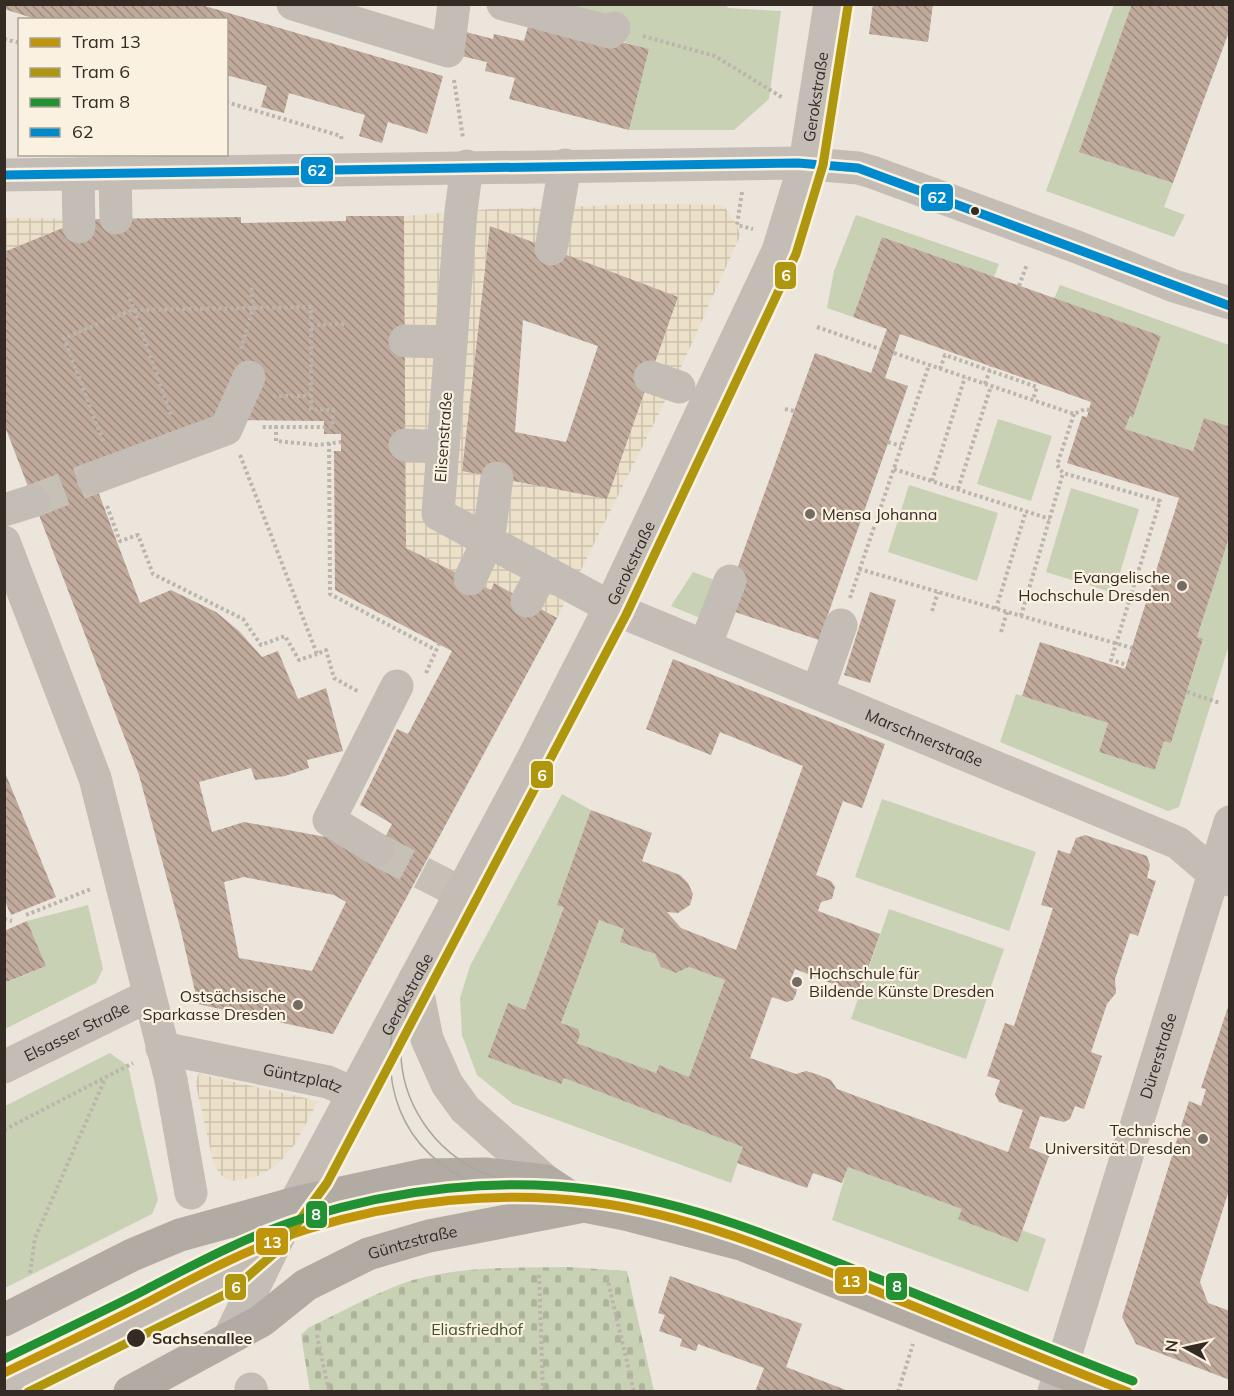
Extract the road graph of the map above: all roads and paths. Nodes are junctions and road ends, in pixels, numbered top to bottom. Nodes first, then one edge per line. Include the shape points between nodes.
1 (292, 4) edge
2 (454, 4) edge
3 (503, 4) edge
4 (830, 4) edge
5 (562, 12) edge
6 (614, 28) joint
7 (448, 51) junction
8 (783, 98) dead end
9 (228, 103) edge
10 (805, 163) junction
11 (566, 165) junction
12 (466, 166) junction
13 (342, 168) junction
14 (115, 173) junction
15 (78, 174) junction
16 (4, 175) edge
17 (743, 192) dead end
18 (116, 218) dead end
19 (79, 227) dead end
20 (758, 231) dead end
21 (551, 249) dead end
22 (1027, 264) dead end
23 (251, 285) dead end
24 (1019, 286) dead end
25 (128, 293) dead end
26 (1229, 304) edge
27 (253, 308) junction
28 (132, 310) junction
29 (311, 324) junction
30 (344, 324) dead end
31 (817, 327) dead end
32 (405, 341) dead end
33 (451, 342) junction
34 (880, 349) dead end
35 (894, 354) dead end
36 (244, 365) joint
37 (929, 365) junction
38 (990, 368) junction
39 (940, 369) junction
40 (965, 377) junction
41 (985, 384) junction
42 (991, 386) junction
43 (1033, 400) junction
44 (785, 409) dead end
45 (1089, 410) dead end
46 (794, 411) dead end
47 (333, 414) junction
48 (1074, 414) junction
49 (171, 415) dead end
50 (341, 415) dead end
51 (276, 426) dead end
52 (285, 426) dead end
53 (103, 441) dead end
54 (341, 442) dead end
55 (888, 442) dead end
56 (329, 443) junction
57 (405, 445) dead end
58 (901, 446) junction
59 (443, 447) junction
60 (239, 452) dead end
61 (894, 469) junction
62 (1063, 473) junction
63 (93, 478) tunnel mouth
64 (497, 478) dead end
65 (932, 481) junction
66 (958, 489) junction
67 (118, 501) dead end
68 (1026, 511) junction
69 (1050, 519) junction
70 (488, 541) junction
71 (4, 542) edge
72 (859, 569) junction
73 (543, 571) junction
74 (470, 579) dead end
75 (730, 581) dead end
76 (938, 592) junction
77 (527, 601) dead end
78 (610, 607) junction
79 (996, 609) junction
80 (932, 611) dead end
81 (1007, 612) junction
82 (1021, 616) junction
83 (841, 625) joint
84 (1001, 632) dead end
85 (1116, 643) junction
86 (705, 646) junction
87 (1132, 648) dead end
88 (436, 650) dead end
89 (317, 654) junction
90 (1126, 665) dead end
91 (1187, 692) dead end
92 (817, 693) junction
93 (392, 696) joint
94 (1220, 703) dead end
95 (1230, 822) edge
96 (378, 850) tunnel mouth
97 (1222, 877) edge
98 (119, 878) junction
99 (26, 915) dead end
100 (4, 919) edge
101 (12, 921) dead end
102 (415, 980) junction
103 (148, 996) junction
104 (162, 1048) junction
105 (133, 1063) dead end
106 (4, 1067) edge
107 (105, 1078) junction
108 (355, 1094) junction
109 (4, 1130) edge
110 (546, 1180) junction
111 (192, 1193) dead end
112 (296, 1203) junction
113 (584, 1206) junction
114 (539, 1275) dead end
115 (607, 1277) dead end
116 (32, 1281) dead end
117 (4, 1320) edge
118 (317, 1335) dead end
119 (229, 1338) junction
120 (910, 1354) dead end
121 (4, 1381) edge
122 (1057, 1381) edge
123 (130, 1392) edge
124 (329, 1392) edge
125 (543, 1392) edge
126 (634, 1392) edge
127 (898, 1392) edge
128 (1113, 1392) edge

1 - 7 street
2 - 7 street
3 - 5 street
4 - 10 street, Gerokstraße
5 - 6 street via 610,32
6 - 8 path via 715,56
7 - 12 path
9 - 13 path via 341,136
10 - 11 street
10 - 26 street via 872,172
10 - 78 street, Gerokstraße via 778,251
11 - 12 street
11 - 21 street
12 - 13 street
12 - 33 street, Elisenstraße
13 - 14 street
14 - 15 street
14 - 18 street
15 - 16 street
15 - 19 street
17 - 20 path via 737,225
22 - 24 path
23 - 27 path
25 - 28 path
27 - 28 path
27 - 29 path via 311,307
27 - 36 path
28 - 49 path
28 - 53 path via 64,338
29 - 30 path
29 - 47 path via 311,409 333,410
31 - 34 path
32 - 33 street
33 - 59 street, Elisenstraße via 459,389
35 - 37 path
36 - 63 street via 226,429
37 - 39 path
37 - 58 path
38 - 39 path via 945,355
38 - 41 path
38 - 43 path via 1037,387
39 - 40 path
40 - 41 path
40 - 65 path
41 - 42 path
42 - 43 path
42 - 66 path
43 - 48 path
44 - 46 path
45 - 48 path
47 - 50 path
47 - 52 path via 332,428
48 - 62 path via 1057,465
51 - 56 path via 276,441
54 - 56 path
55 - 58 path
56 - 88 path via 330,594
57 - 59 street
58 - 61 path
59 - 70 street, Elisenstraße via 438,514
60 - 89 path
61 - 65 path
61 - 72 path
62 - 69 path
62 - 85 path via 1160,501
64 - 70 street
65 - 66 path
66 - 68 path
67 - 89 path via 107,506 120,541 138,535 153,574 243,619 261,645 285,636 299,660
68 - 69 path
68 - 79 path
69 - 82 path
70 - 73 street, Elisenstraße
70 - 74 street
71 - 98 street via 95,778
72 - 76 path
72 - 83 path
73 - 77 street
73 - 78 street, Elisenstraße
75 - 86 street
76 - 79 path
76 - 80 path
78 - 86 street, Marschnerstraße
78 - 102 street, Gerokstraße
79 - 81 path
81 - 82 path
81 - 84 path
82 - 85 path
83 - 92 street
85 - 87 path
85 - 90 path via 1111,660
86 - 92 street, Marschnerstraße
89 - 93 path via 326,650 334,678
91 - 94 path
92 - 97 street, Marschnerstraße via 901,713 965,738 1178,843
93 - 96 street via 329,820
95 - 97 street, Dürerstraße
97 - 122 street, Dürerstraße
98 - 99 path
98 - 103 street
100 - 101 path
102 - 108 street, Gerokstraße
102 - 110 street, Güntzstraße via 427,1039 455,1096
103 - 104 street
103 - 106 street, Elsasser Straße
104 - 108 street, Güntzplatz via 328,1082
104 - 111 street
105 - 107 path
107 - 109 path
107 - 116 path via 35,1238 29,1275
108 - 112 street, Güntzplatz
110 - 112 main road, Güntzstraße via 485,1174 425,1175
110 - 113 main road, Güntzstraße
112 - 117 main road via 208,1226 132,1255
112 - 119 street, Güntzplatz
112 - 121 street via 220,1272
113 - 119 main road, Güntzstraße via 429,1236 368,1254 306,1285 261,1321
113 - 122 main road, Güntzstraße via 741,1244
114 - 125 path
115 - 126 path
118 - 124 path
119 - 123 main road
120 - 127 path
122 - 128 main road, Güntzstraße

